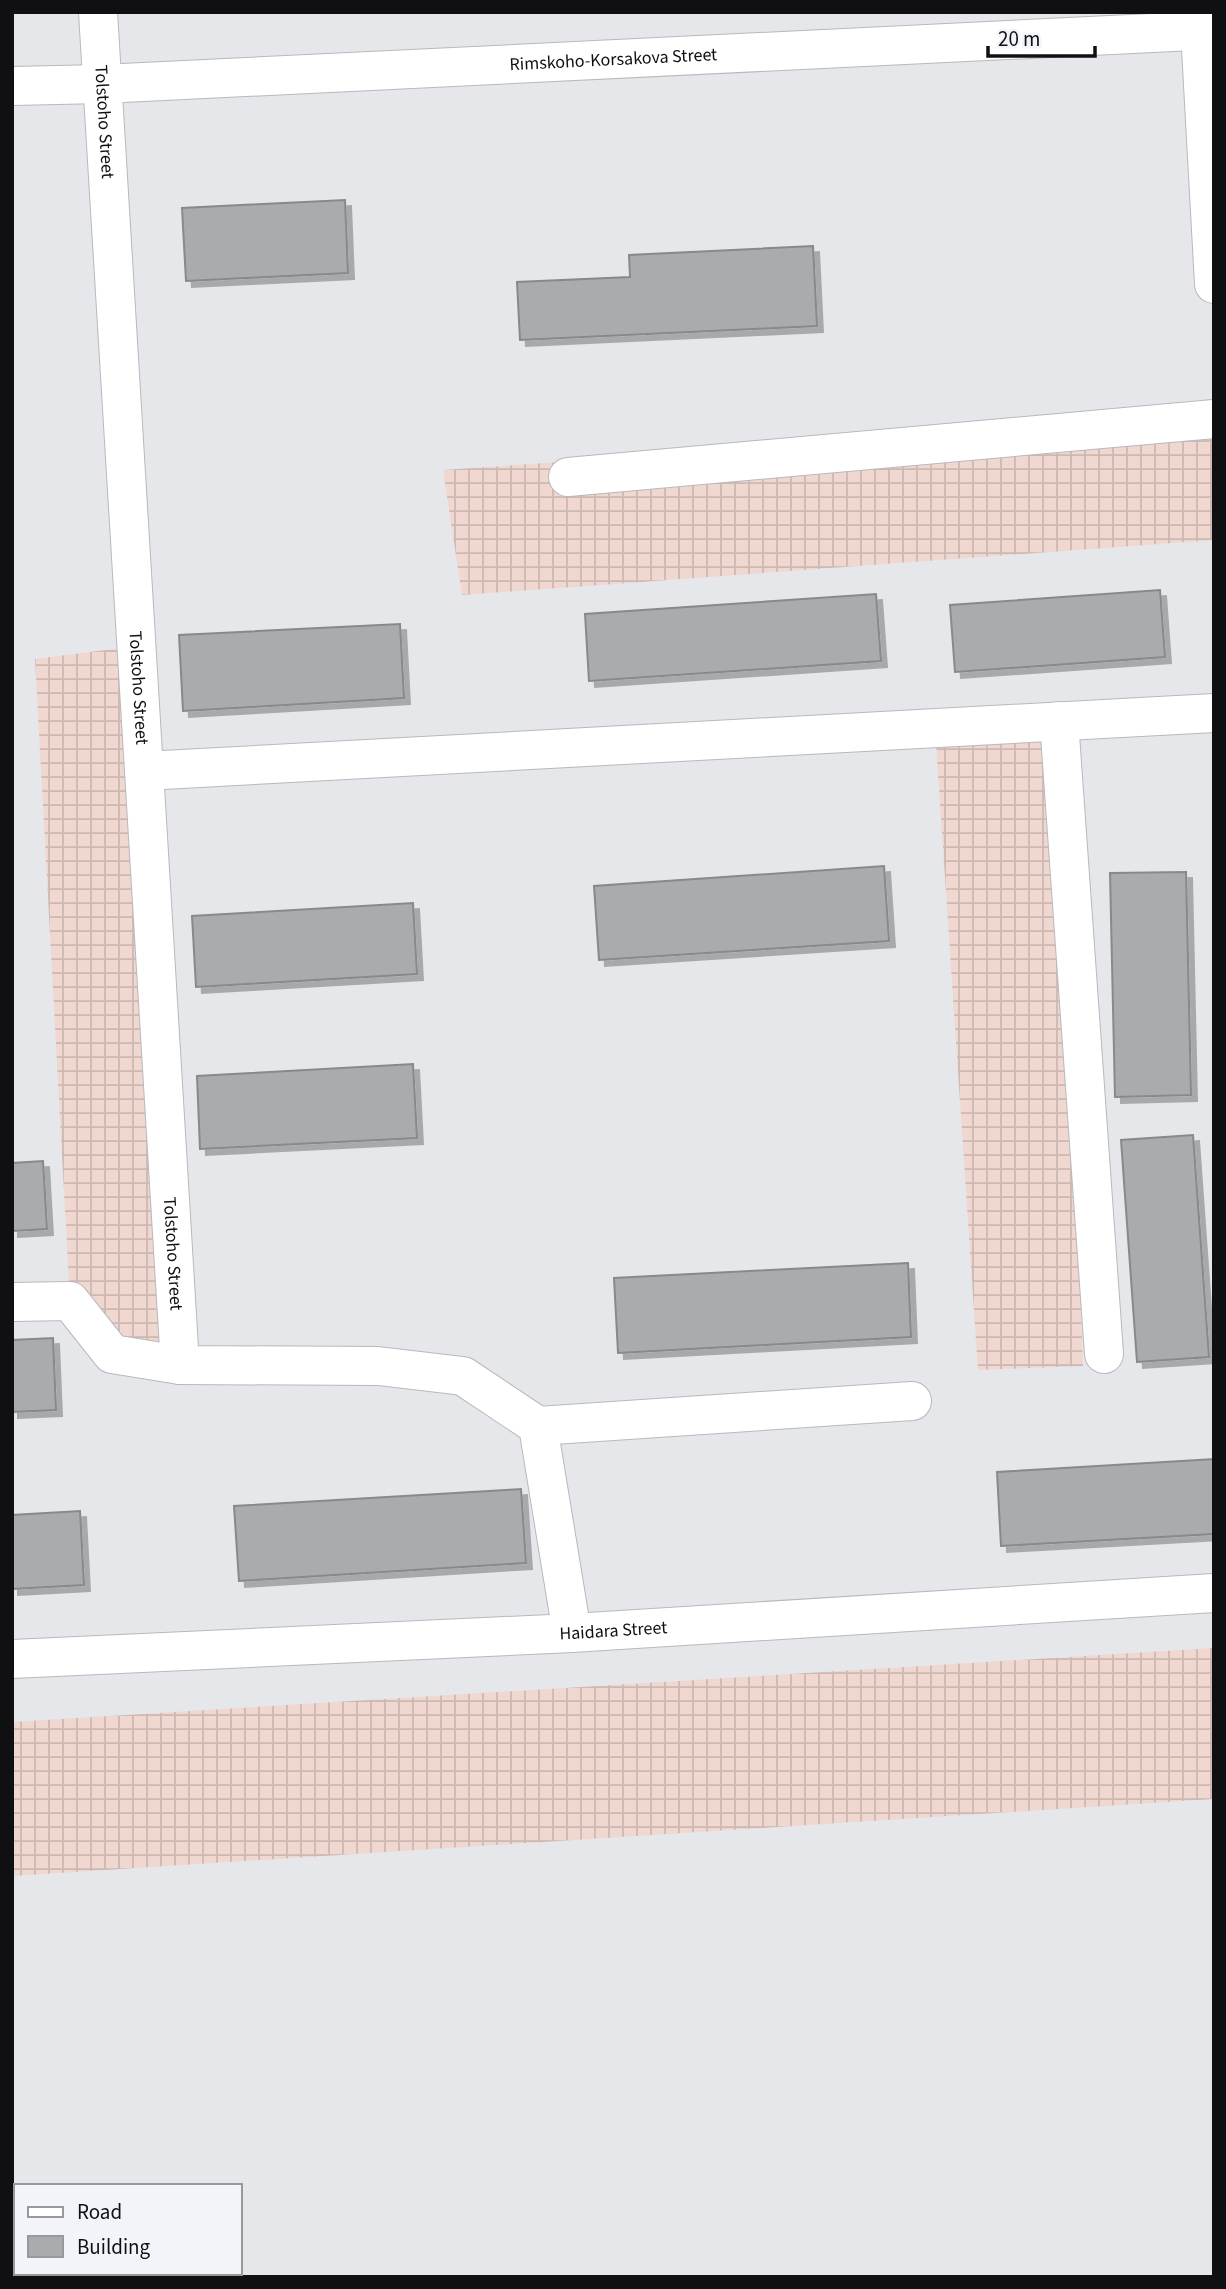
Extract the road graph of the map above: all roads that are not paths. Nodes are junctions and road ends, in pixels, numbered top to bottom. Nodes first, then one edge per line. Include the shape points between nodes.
1 (98, 12) edge
2 (1027, 25) edge
3 (1207, 30) edge
4 (103, 84) junction
5 (12, 86) edge
6 (1214, 284) edge
7 (1214, 419) edge
8 (568, 477) dead end
9 (1214, 713) edge
10 (1059, 721) junction
11 (144, 771) junction
12 (12, 1302) edge
13 (1104, 1354) dead end
14 (180, 1365) junction
15 (912, 1401) dead end
16 (538, 1426) junction
17 (1214, 1593) edge
18 (572, 1633) junction
19 (12, 1659) edge

1 - 4 street, Tolstoho Street
2 - 3 street, Rimskoho-Korsakova Street
2 - 4 street, Rimskoho-Korsakova Street
3 - 6 street
4 - 5 street, Rimskoho-Korsakova Street
4 - 11 street, Tolstoho Street
7 - 8 street
9 - 10 street
10 - 11 street
10 - 13 street
11 - 14 street, Tolstoho Street
12 - 14 street via 70,1301 112,1354
14 - 16 street via 378,1366 463,1376
15 - 16 street
16 - 18 street
17 - 18 street, Haidara Street
18 - 19 street, Haidara Street

